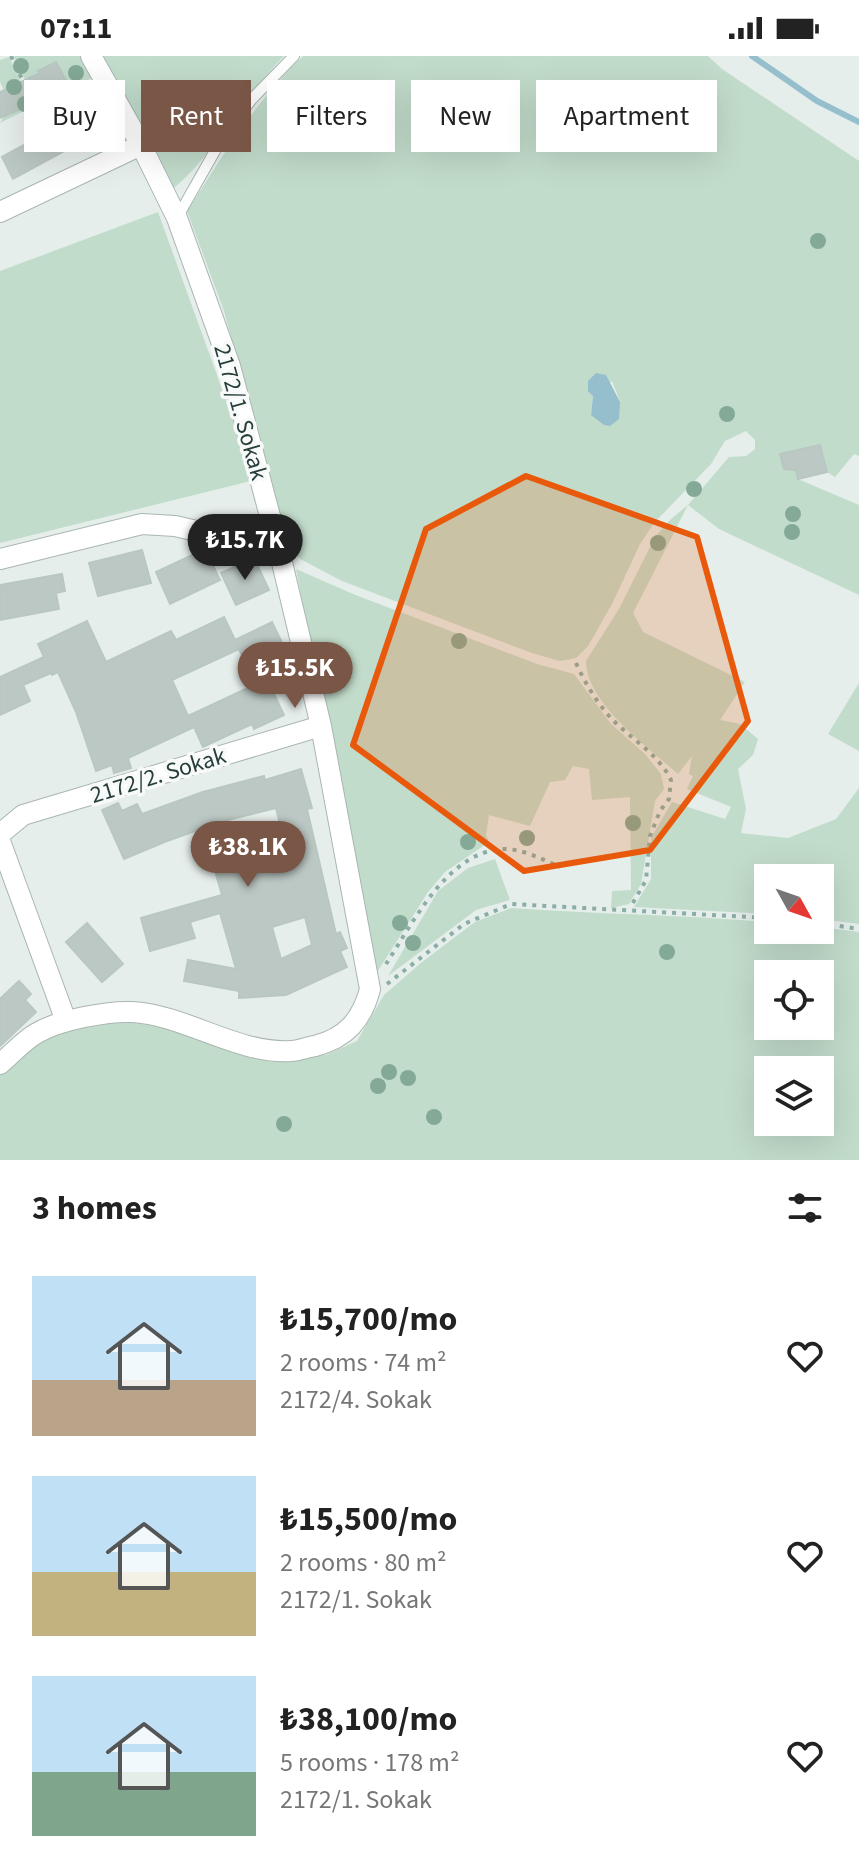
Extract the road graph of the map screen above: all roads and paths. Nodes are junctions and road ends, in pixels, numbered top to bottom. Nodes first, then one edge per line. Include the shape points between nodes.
1 (11, 56) edge
2 (91, 56) edge
3 (294, 56) edge
4 (22, 79) dead end
5 (141, 145) joint
6 (144, 152) edge
7 (0, 212) edge
8 (177, 218) junction
9 (279, 550) junction
10 (0, 559) edge
11 (576, 663) dead end
12 (321, 726) junction
13 (0, 834) edge
14 (0, 841) edge
15 (560, 867) dead end
16 (629, 910) junction
17 (754, 917) edge
18 (834, 925) edge
19 (859, 929) edge
20 (370, 989) junction
21 (365, 1010) junction
22 (66, 1021) junction
23 (0, 1064) edge

1 - 4 path
2 - 5 street, 2172/1. Sokak
3 - 8 lane via 224,135
5 - 7 street
6 - 8 street, 2172/1. Sokak
8 - 9 street, 2172/1. Sokak via 230,366
9 - 10 street via 175,526 142,524
9 - 12 street, 2172/1. Sokak
11 - 16 path via 610,716 671,780 669,799 650,836 646,880
12 - 13 street, 2172/2. Sokak via 23,815
12 - 20 street, 2172/1. Sokak
14 - 22 street
15 - 20 path via 521,851 500,849 450,873
16 - 17 path
16 - 21 path via 511,904 485,913 386,985
18 - 19 path
20 - 21 street, 2172/1. Sokak
21 - 22 street via 333,1041 291,1051 251,1046 132,1012
22 - 23 street via 36,1033

